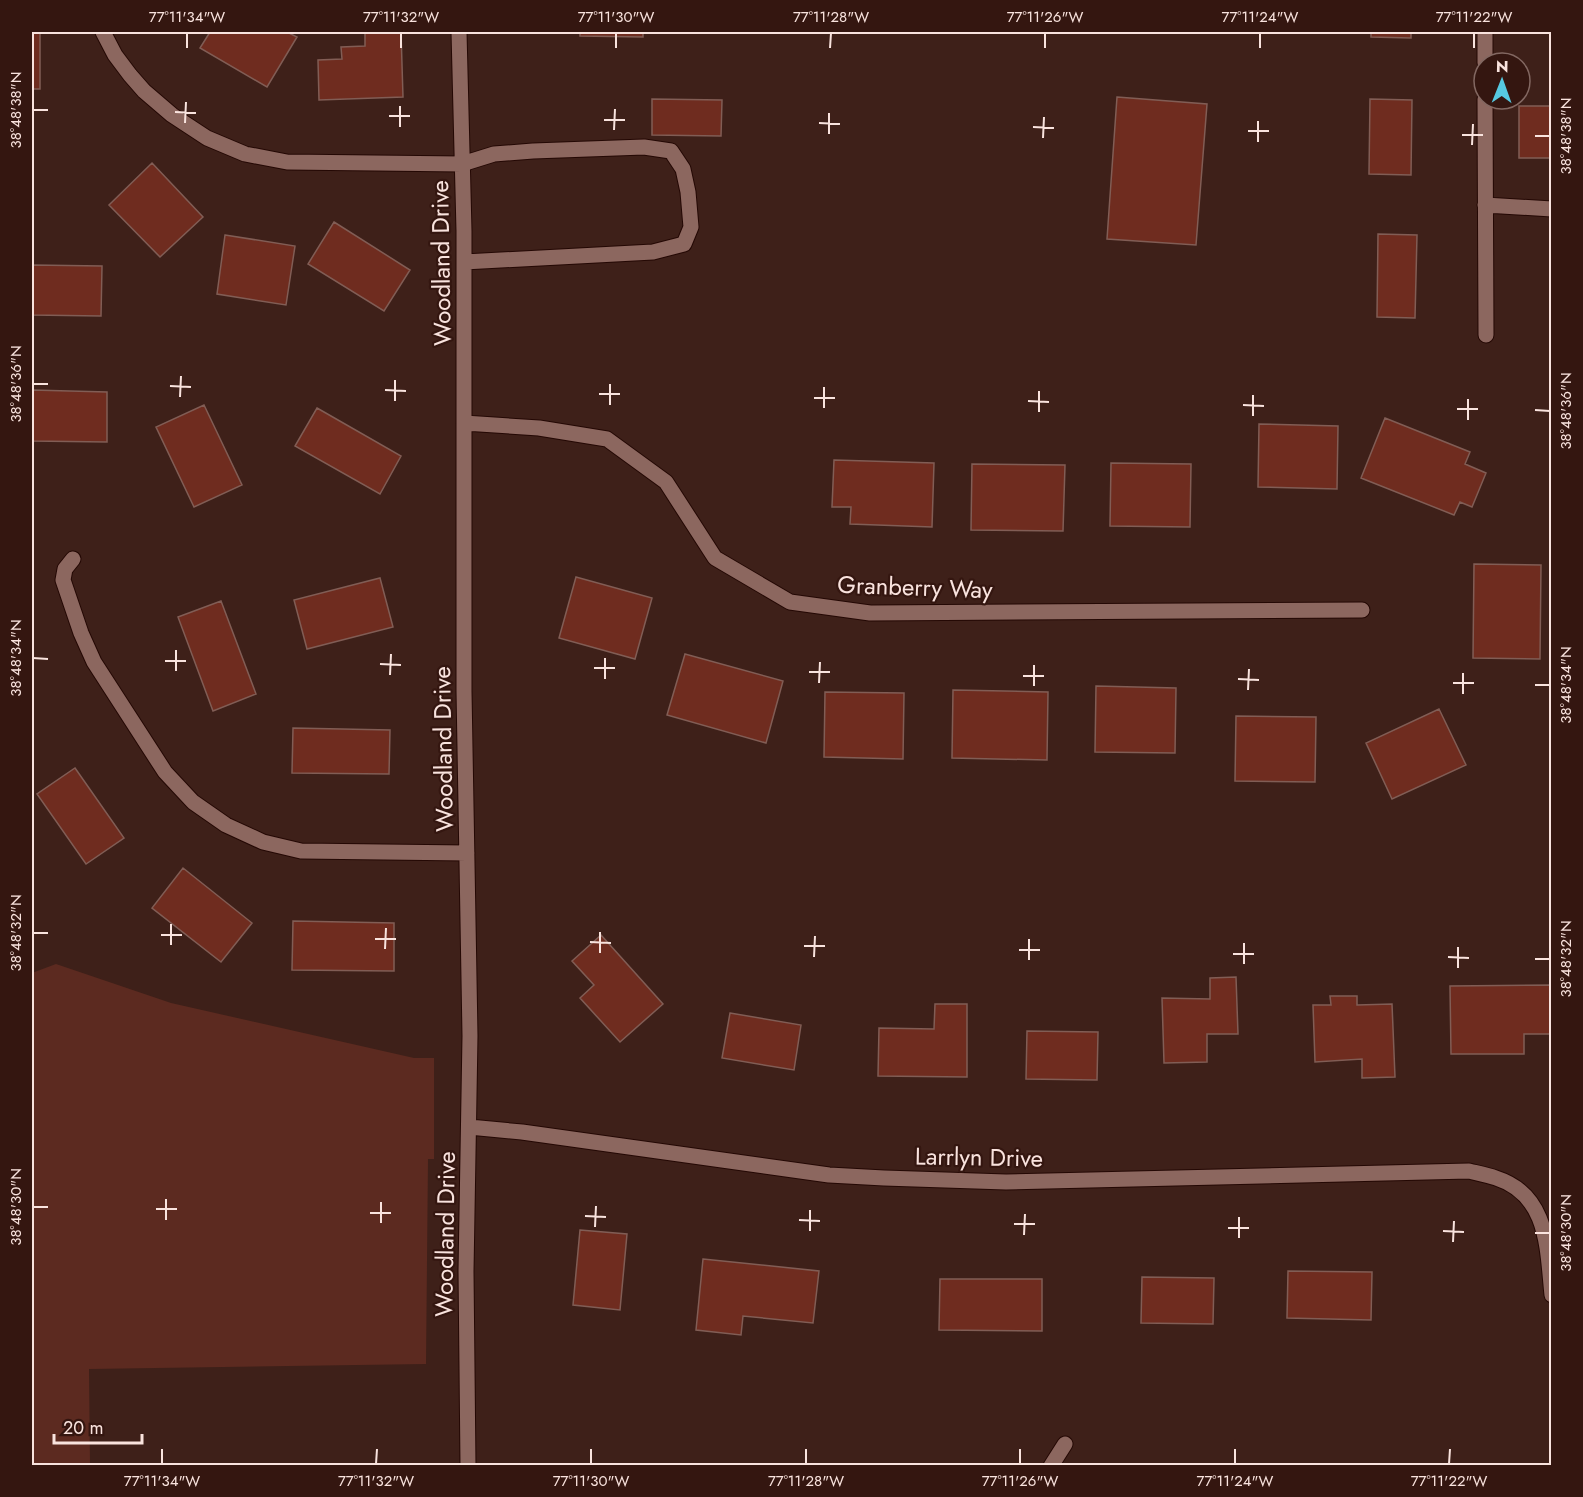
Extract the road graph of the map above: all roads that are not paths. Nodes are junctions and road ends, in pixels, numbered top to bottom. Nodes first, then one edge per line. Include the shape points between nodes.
1 (103, 32) edge
2 (459, 32) edge
3 (1485, 32) edge
4 (1485, 51) edge
5 (1485, 111) edge
6 (462, 164) junction
7 (1485, 204) junction
8 (1551, 208) edge
9 (464, 262) junction
10 (1485, 335) dead end
11 (464, 423) junction
12 (73, 560) dead end
13 (1362, 610) dead end
14 (467, 853) junction
15 (469, 1127) junction
16 (1551, 1294) edge
17 (1065, 1444) dead end
18 (468, 1466) edge
19 (1051, 1466) edge

1 - 6 street via 115,55 144,91 207,138 245,154 287,162
2 - 6 street, Woodland Drive
3 - 4 street
5 - 7 street
6 - 9 street, Woodland Drive
6 - 9 street via 494,154 533,151 644,147 671,151 683,169 691,227 684,244 653,252
7 - 8 street
7 - 10 street
9 - 11 street, Woodland Drive
11 - 13 street, Granberry Way via 539,428 607,440 666,482 715,558 790,602 870,613
11 - 14 street, Woodland Drive
12 - 14 street via 65,569 63,580 94,662 165,772 193,802 226,825 254,838 301,851
14 - 15 street, Woodland Drive
15 - 16 street, Larrlyn Drive via 829,1175 884,1178 1006,1182 1469,1171 1497,1178 1520,1191 1536,1210 1546,1232
15 - 18 street, Woodland Drive
17 - 19 street

